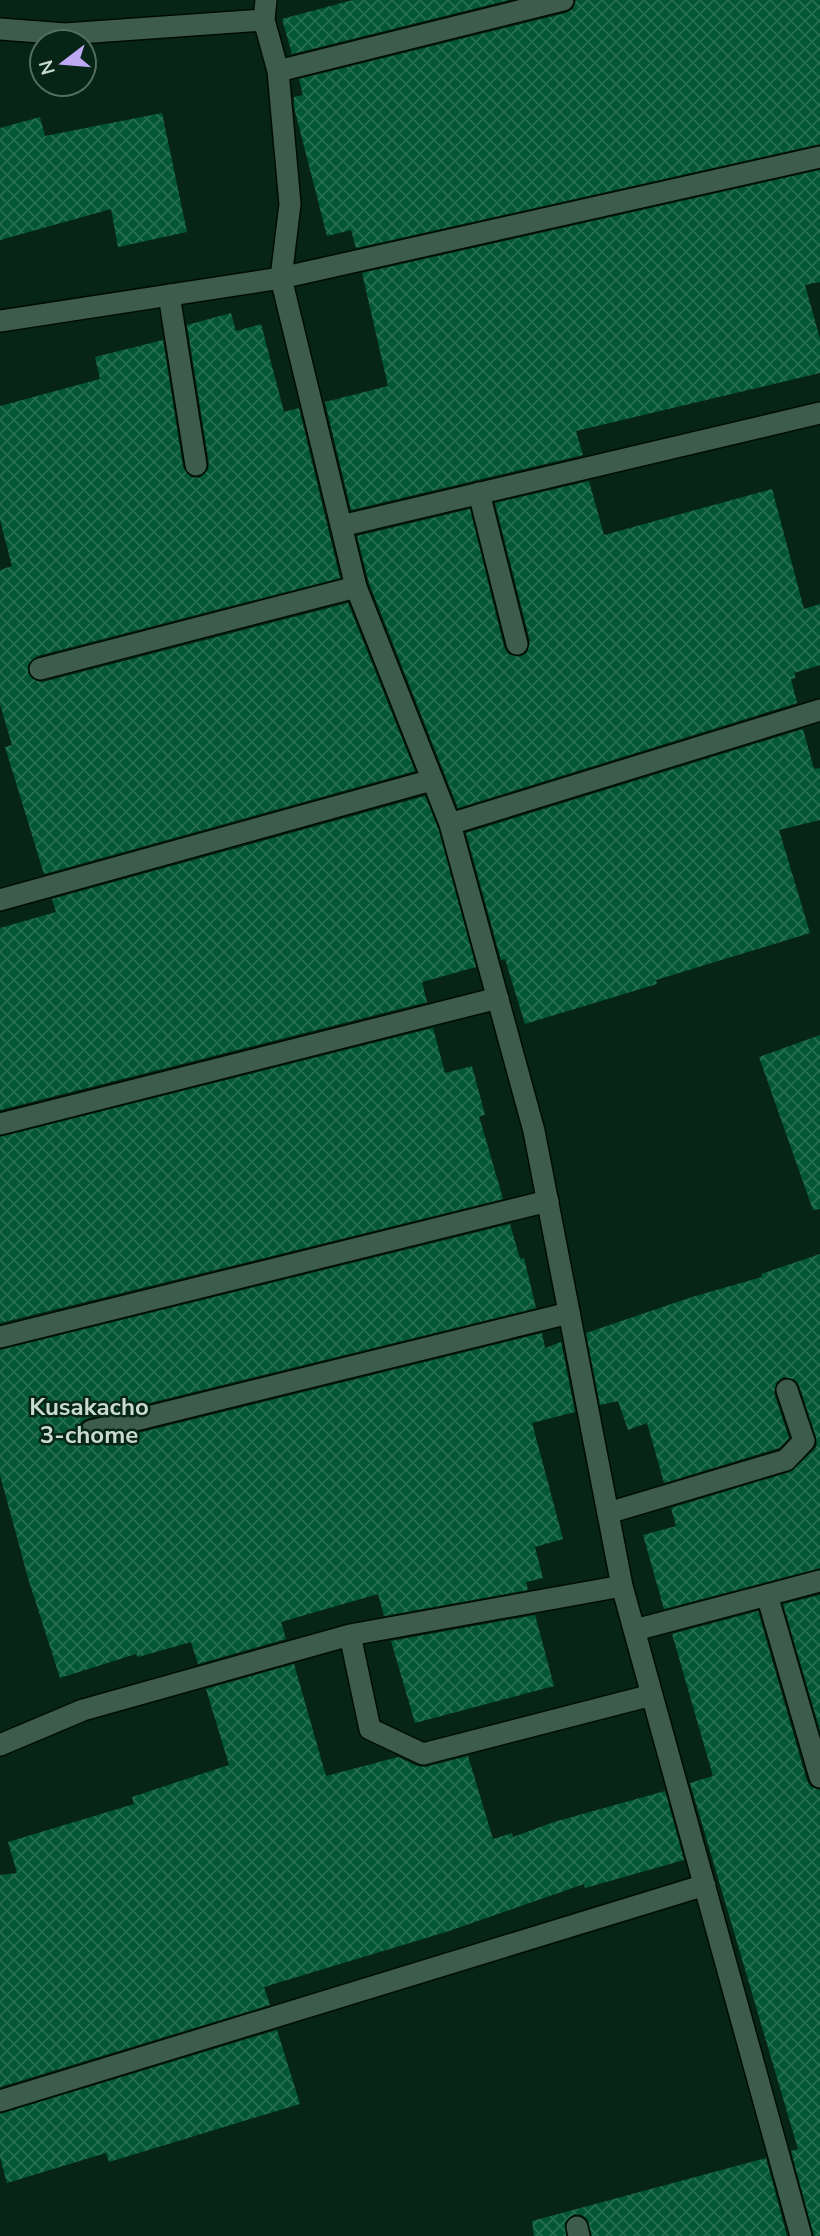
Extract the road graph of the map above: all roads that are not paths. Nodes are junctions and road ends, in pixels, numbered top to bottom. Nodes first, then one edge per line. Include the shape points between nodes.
1 (563, 0) edge
2 (265, 10) edge
3 (0, 29) edge
4 (278, 71) junction
5 (820, 157) edge
6 (281, 278) junction
7 (169, 295) junction
8 (0, 321) edge
9 (820, 413) edge
10 (196, 464) dead end
11 (479, 493) junction
12 (341, 526) junction
13 (356, 587) junction
14 (517, 644) dead end
15 (40, 669) dead end
16 (820, 710) edge
17 (432, 780) junction
18 (450, 824) junction
19 (0, 900) edge
20 (498, 998) junction
21 (0, 1124) edge
22 (548, 1200) junction
23 (569, 1313) junction
24 (0, 1337) edge
25 (787, 1390) dead end
26 (91, 1431) dead end
27 (608, 1513) junction
28 (820, 1581) edge
29 (622, 1587) junction
30 (767, 1595) junction
31 (635, 1630) junction
32 (350, 1634) junction
33 (652, 1695) junction
34 (0, 1745) edge
35 (820, 1777) edge
36 (705, 1885) junction
37 (0, 2101) edge
38 (801, 2236) edge

1 - 4 street
2 - 3 street via 65,34
2 - 4 street
4 - 6 street via 290,204
5 - 6 street
6 - 7 street
6 - 12 street
7 - 8 street
7 - 10 street
9 - 11 street
11 - 12 street
11 - 14 street
12 - 13 street
13 - 15 street
13 - 17 street
16 - 18 street
17 - 18 street
17 - 19 street
18 - 20 street
20 - 21 street
20 - 22 street
22 - 23 street
22 - 24 street
23 - 26 street
23 - 27 street
25 - 27 street via 804,1440 786,1460
27 - 29 street
28 - 30 street
29 - 31 street
29 - 32 street
30 - 31 street
30 - 35 street
31 - 33 street
32 - 33 street via 370,1729 423,1754
32 - 34 street via 83,1710
33 - 36 street
36 - 37 street
36 - 38 street

